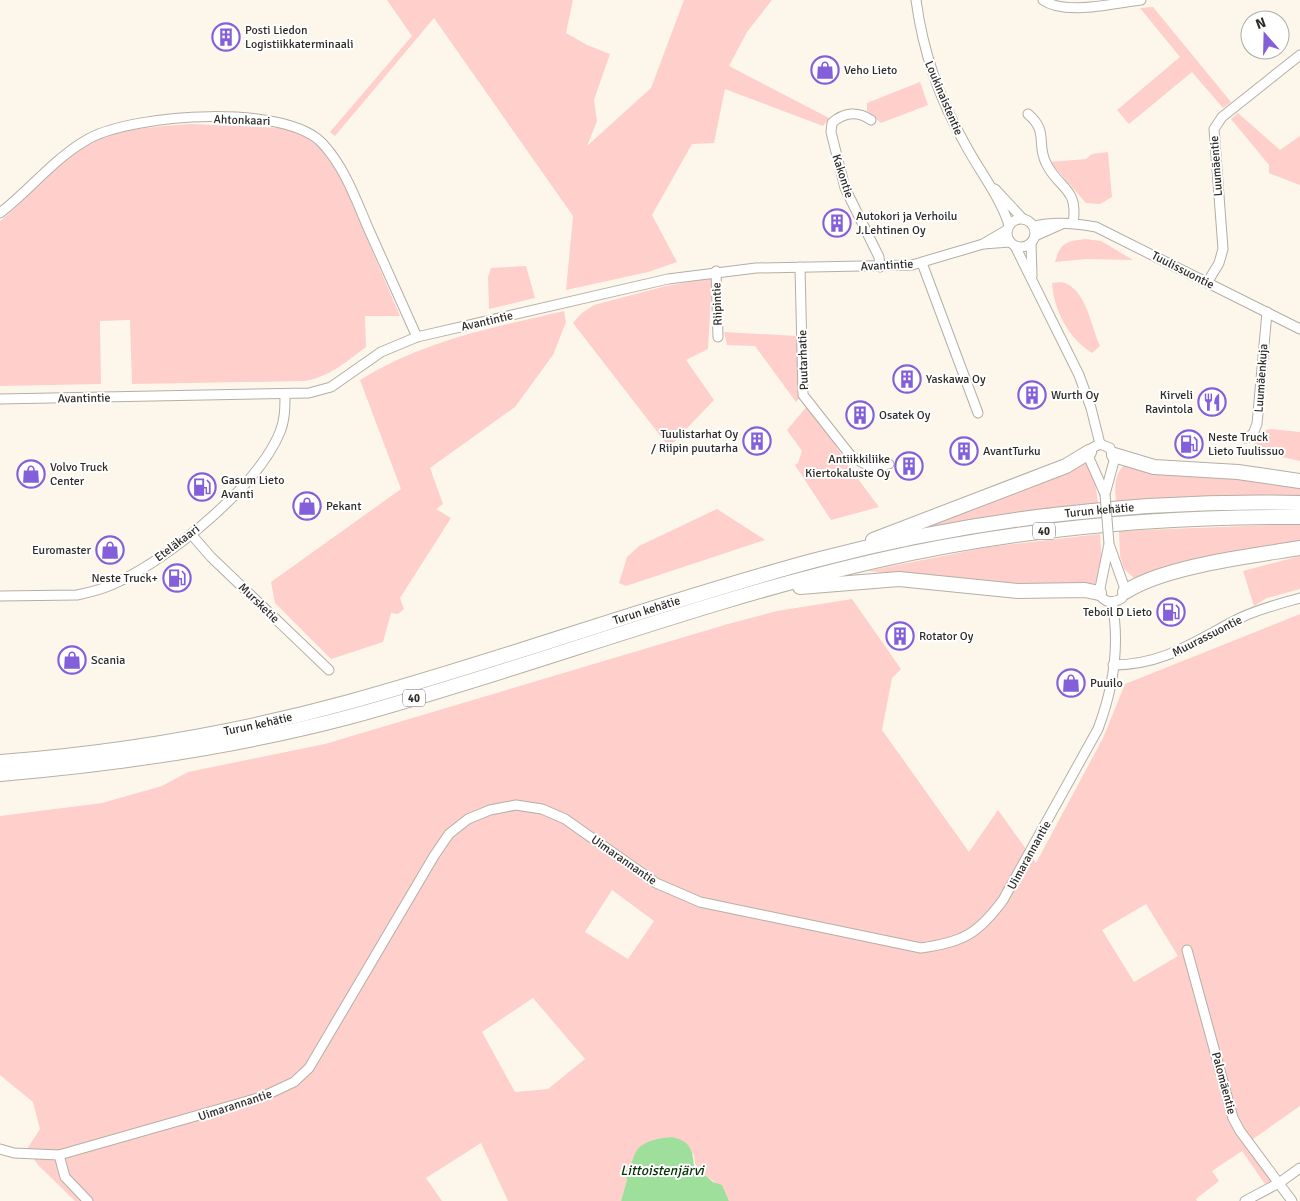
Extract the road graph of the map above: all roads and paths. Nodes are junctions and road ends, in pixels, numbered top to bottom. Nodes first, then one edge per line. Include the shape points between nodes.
1 (916, 0) edge
2 (1043, 0) edge
3 (1141, 0) edge
4 (1300, 55) edge
5 (1028, 114) dead end
6 (871, 120) dead end
7 (992, 187) junction
8 (0, 213) edge
9 (1022, 218) junction
10 (1073, 223) junction
11 (1062, 224) junction
12 (1034, 226) junction
13 (1008, 227) junction
14 (1033, 240) junction
15 (983, 244) junction
16 (1013, 244) junction
17 (922, 262) junction
18 (800, 267) junction
19 (880, 267) junction
20 (716, 271) junction
21 (1033, 278) junction
22 (1207, 282) junction
23 (1267, 312) junction
24 (1300, 330) edge
25 (417, 337) junction
26 (718, 337) dead end
27 (285, 394) junction
28 (0, 399) edge
29 (978, 413) dead end
30 (1246, 438) dead end
31 (1095, 448) junction
32 (1114, 455) junction
33 (889, 464) dead end
34 (1300, 481) edge
35 (1105, 494) junction
36 (1300, 503) edge
37 (1300, 517) edge
38 (191, 534) junction
39 (1109, 544) junction
40 (1300, 548) edge
41 (817, 560) junction
42 (1125, 592) junction
43 (1099, 593) junction
44 (743, 595) junction
45 (0, 596) edge
46 (1300, 598) edge
47 (1112, 602) junction
48 (1113, 666) junction
49 (329, 670) dead end
50 (108, 750) junction
51 (0, 755) edge
52 (0, 762) edge
53 (77, 767) junction
54 (0, 774) edge
55 (0, 779) edge
56 (1187, 950) dead end
57 (0, 1149) edge
58 (59, 1155) junction
59 (1300, 1168) edge
60 (1279, 1183) junction
61 (88, 1201) edge
62 (1245, 1201) edge
63 (1292, 1201) edge

1 - 7 street, Loukinaistentie via 924,47 936,84 965,146
2 - 3 street via 1053,6 1068,8
4 - 22 street, Luumäentie via 1222,117 1214,129 1222,249 1219,263
5 - 10 street via 1042,132 1046,163 1071,193 1075,206
6 - 19 street, Kakontie via 860,114 844,115 832,123 831,132 845,188 879,257
7 - 9 street, Loukinaistentie
7 - 13 street, Loukinaistentie
8 - 25 street, Ahtonkaari via 66,153 109,130 139,122 180,118 251,118 285,122 313,135 340,164
9 - 12 street
9 - 13 street
10 - 11 street, Tuulissuontie
10 - 22 street, Tuulissuontie via 1116,236
11 - 12 street, Tuulissuontie
11 - 14 street, Tuulissuontie
12 - 14 street
13 - 15 street, Avantintie
13 - 16 street
14 - 16 street via 1024,247
14 - 21 street
15 - 16 street, Avantintie
15 - 17 street, Avantintie
16 - 21 street
17 - 19 street, Avantintie
17 - 29 street
18 - 19 street, Avantintie
18 - 20 street, Avantintie
18 - 33 street, Puutarhatie via 803,394 851,456 877,468
20 - 25 street, Avantintie via 668,279
20 - 26 street, Riipintie
21 - 31 street via 1086,393
22 - 23 street, Tuulissuontie
23 - 24 street, Tuulissuontie
23 - 30 street, Luumäenkuja via 1257,424 1253,434
25 - 27 street, Avantintie via 381,352 331,387
27 - 28 street, Avantintie
27 - 38 street, Eteläkaari via 283,422 272,446 239,489
31 - 32 street via 1108,446
31 - 35 street via 1089,460
31 - 41 highway via 1066,466
32 - 34 highway via 1154,467 1238,472
32 - 35 street
35 - 39 street, bridge
36 - 41 highway, Turun kehätie / 40 via 1148,508 1064,515 937,534
37 - 44 highway, Turun kehätie / 40 via 1128,523 994,538 876,561
38 - 45 street, Eteläkaari via 136,573 106,587 77,595
38 - 49 street, Mursketie
39 - 42 street
39 - 43 street
40 - 42 highway via 1163,575 1136,584
41 - 50 highway, Turun kehätie / 40 via 349,702 233,729
42 - 47 street via 1122,598
43 - 44 highway via 1085,590 1018,591 900,579
43 - 47 street via 1105,601
44 - 53 highway, Turun kehätie / 40 via 348,717 216,746
46 - 48 street, Muurassuontie via 1247,615 1161,659
47 - 48 street, Uimarannantie
48 - 58 street, Uimarannantie via 1098,729 1003,900 974,933 945,945 921,948 700,902 656,883 565,819 542,809 516,805 490,810 468,819 449,834 309,1068 294,1082 262,1097
50 - 51 highway
50 - 52 highway, Turun kehätie / 40
53 - 54 highway, Turun kehätie / 40
53 - 55 highway
56 - 60 street, Palomäentie via 1233,1118
57 - 58 street, Uimarannantie via 14,1153
58 - 61 street via 65,1177
59 - 60 street
60 - 62 street
60 - 63 street, Palomäentie

